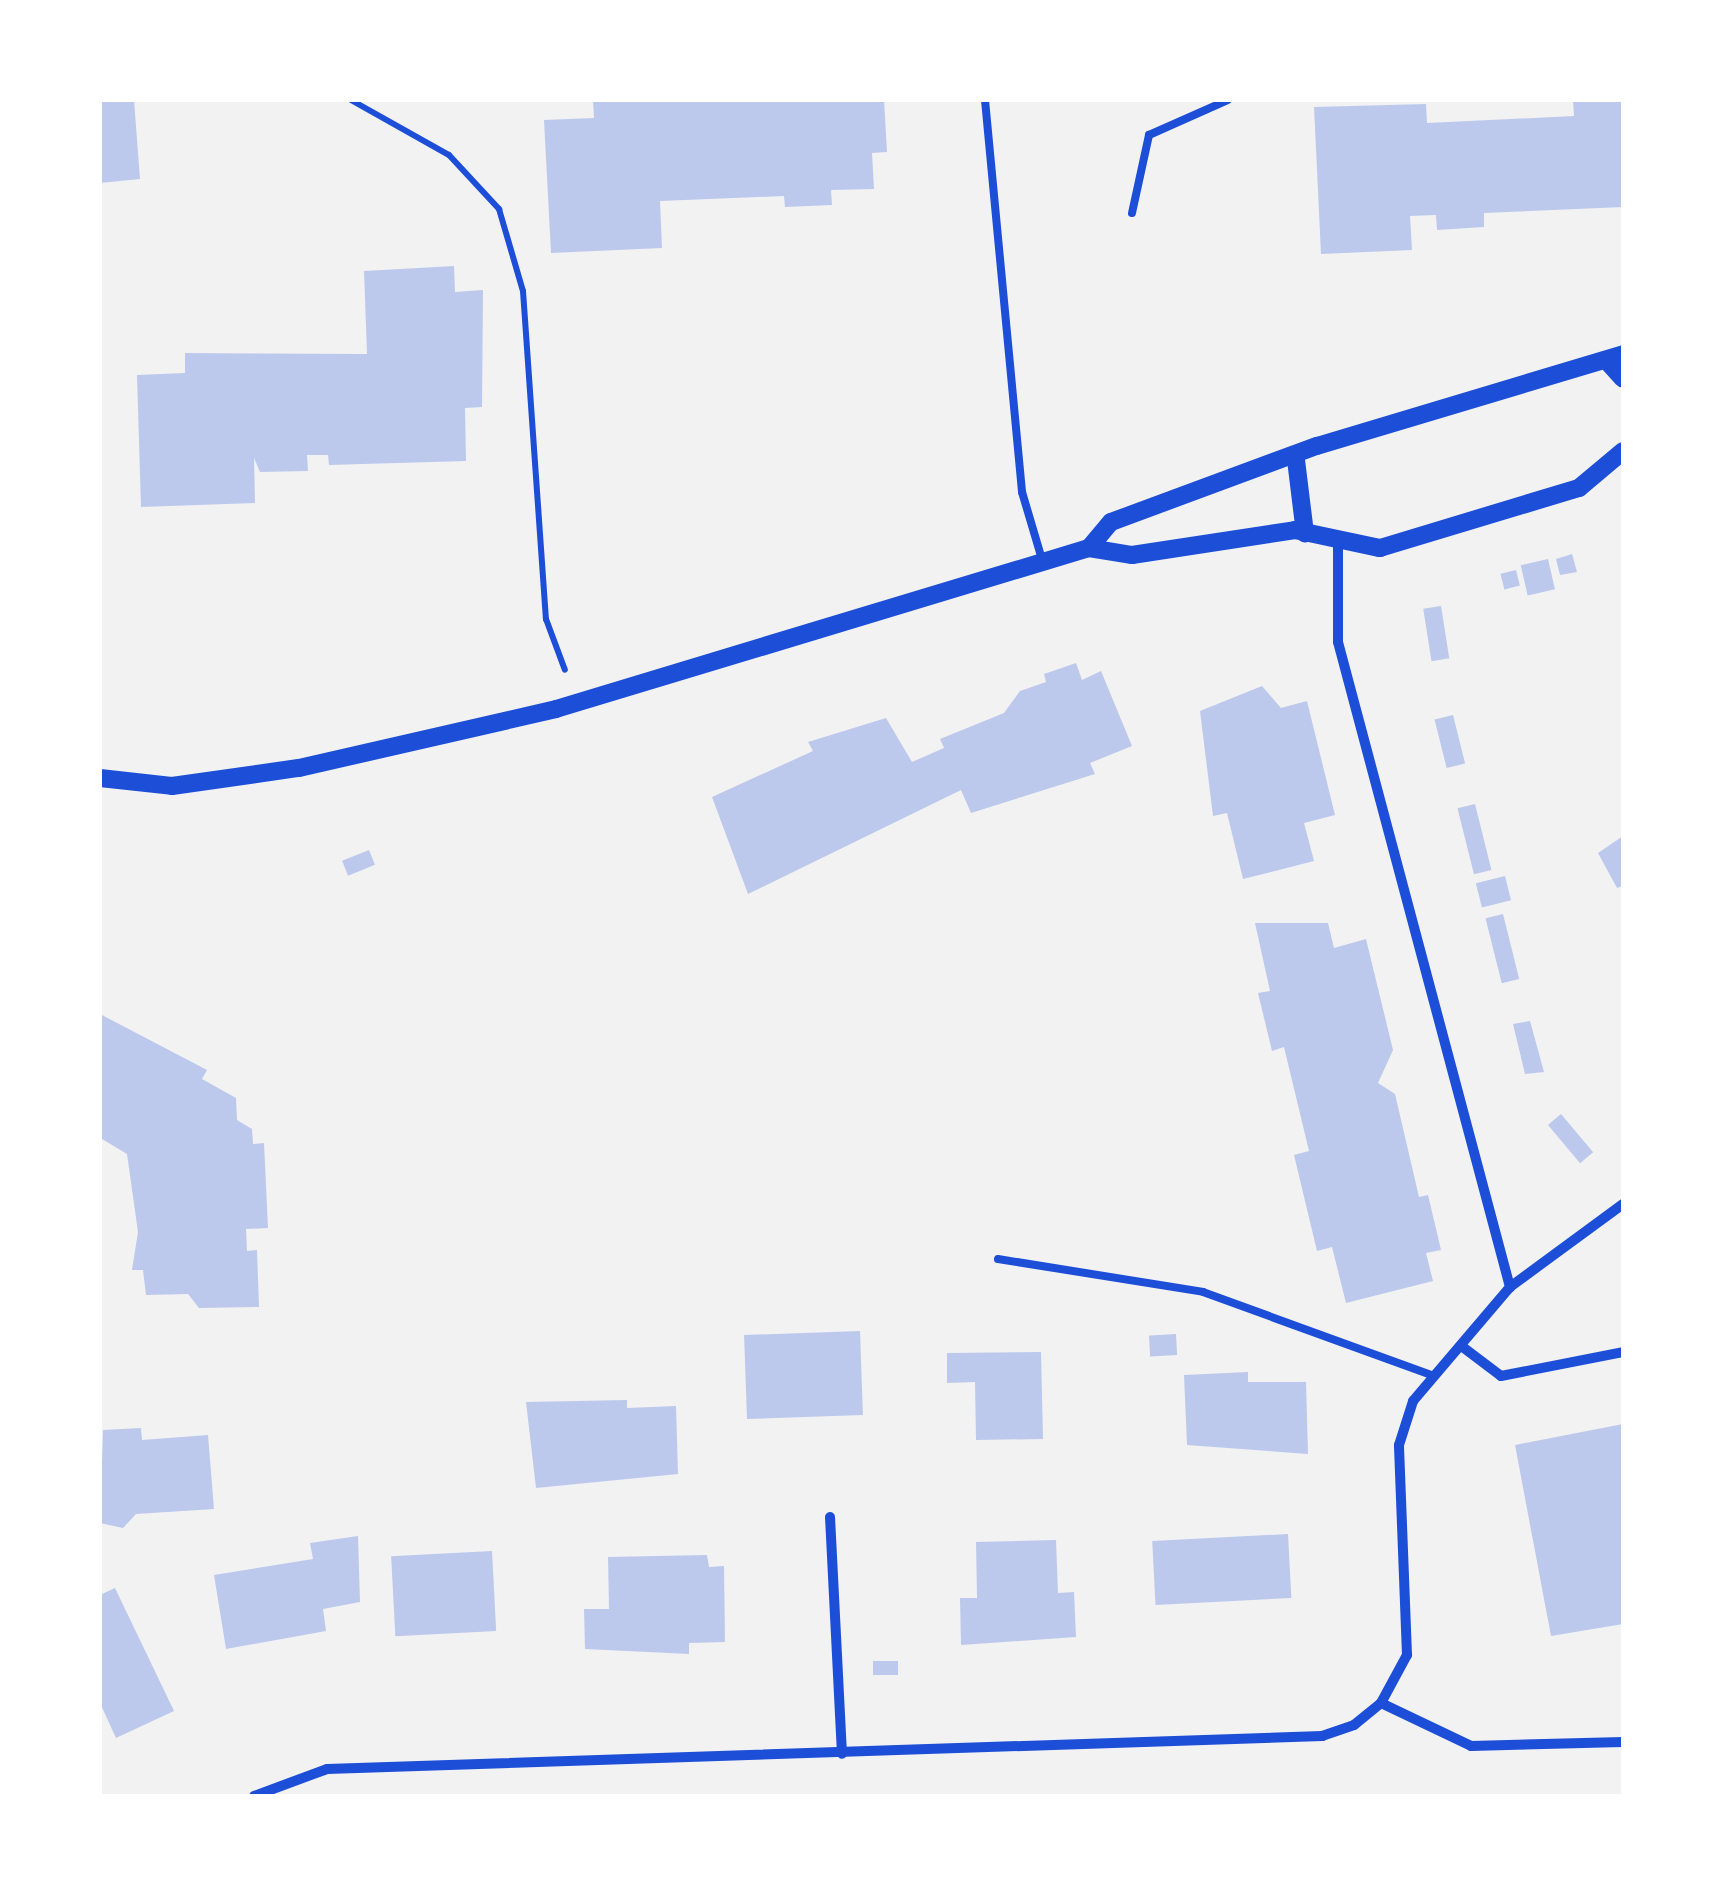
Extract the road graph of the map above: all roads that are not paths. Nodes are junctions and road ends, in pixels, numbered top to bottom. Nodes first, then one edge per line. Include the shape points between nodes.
1 (985, 100) edge
2 (1228, 100) edge
3 (1132, 214) dead end
4 (1615, 357) edge
5 (1623, 379) edge
6 (1623, 452) edge
7 (1296, 460) junction
8 (1304, 533) junction
9 (1338, 544) junction
10 (1089, 548) junction
11 (1043, 563) junction
12 (100, 778) edge
13 (1623, 1204) edge
14 (998, 1259) dead end
15 (1510, 1286) junction
16 (1464, 1348) junction
17 (1623, 1352) edge
18 (1431, 1374) junction
19 (830, 1517) dead end
20 (1381, 1703) junction
21 (1623, 1742) edge
22 (842, 1754) junction
23 (254, 1796) edge

1 - 11 lane via 1020,473
2 - 3 lane via 1149,136
4 - 5 street
4 - 7 street
6 - 9 street via 1578,488 1380,548
7 - 8 street
7 - 10 street via 1112,522
8 - 9 street
8 - 10 street via 1132,554
9 - 15 street via 1338,642
10 - 11 street
11 - 12 street via 578,704 300,768 172,786
13 - 15 street
14 - 18 lane via 1203,1292
15 - 16 street
16 - 17 street via 1501,1376
16 - 18 street
18 - 20 street via 1399,1445 1407,1654
19 - 22 street
20 - 21 street via 1470,1746
20 - 22 street via 1322,1736
22 - 23 street via 327,1769

